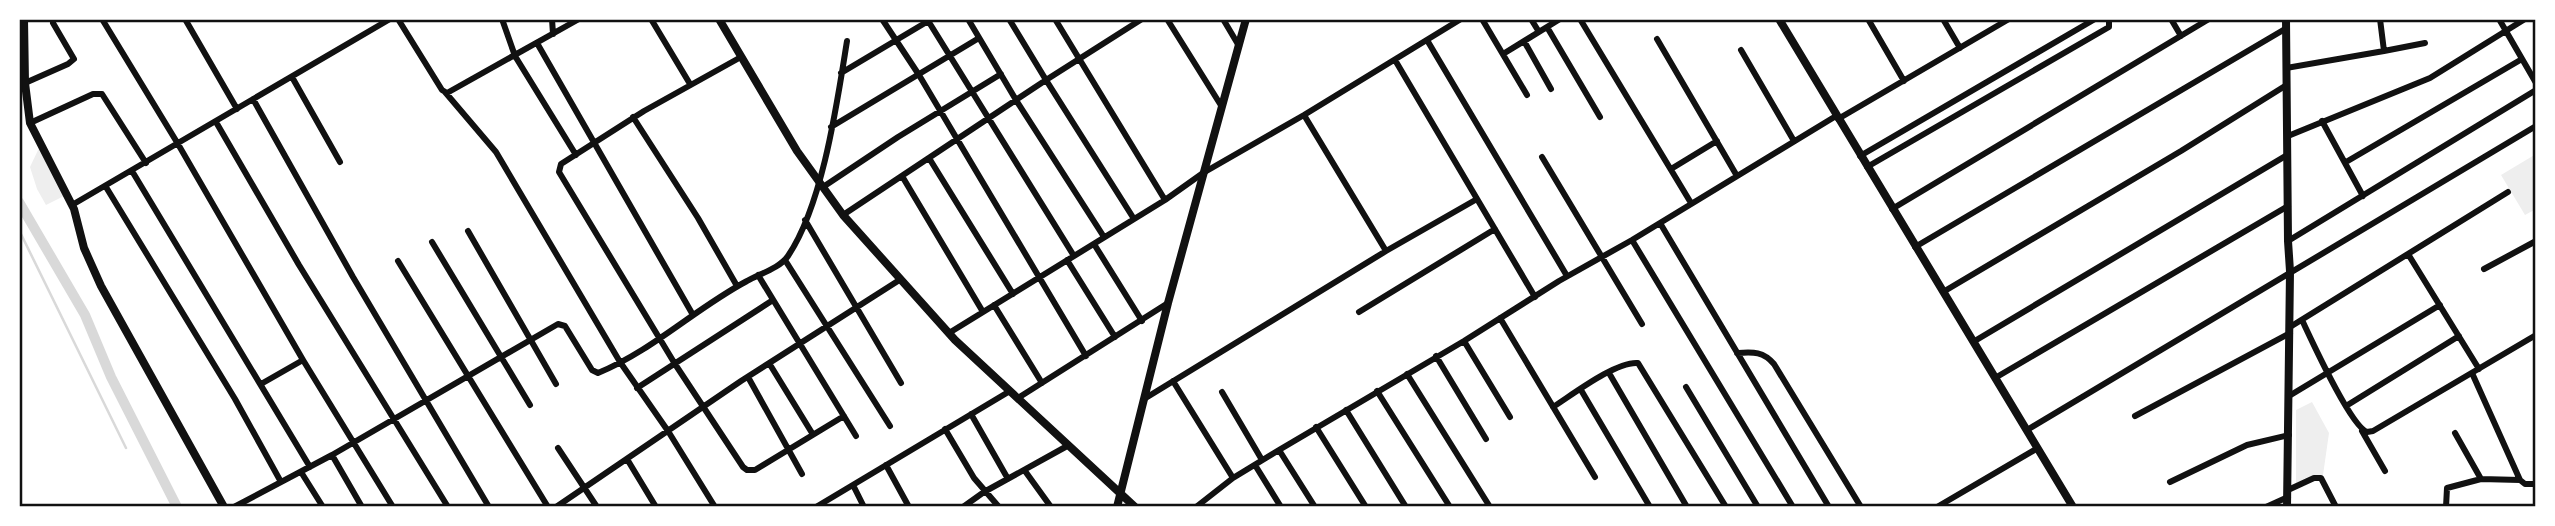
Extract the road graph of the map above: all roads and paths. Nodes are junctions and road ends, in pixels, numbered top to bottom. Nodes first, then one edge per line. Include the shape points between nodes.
1 (24, 19) edge
2 (102, 19) edge
3 (185, 19) edge
4 (390, 19) edge
5 (398, 19) edge
6 (502, 19) edge
7 (552, 19) edge
8 (579, 19) edge
9 (651, 19) edge
10 (719, 19) edge
11 (882, 19) edge
12 (968, 19) edge
13 (1009, 19) edge
14 (1055, 19) edge
15 (1142, 19) edge
16 (1167, 19) edge
17 (1223, 19) edge
18 (1246, 19) edge
19 (1461, 19) edge
20 (1482, 19) edge
21 (1531, 19) edge
22 (1560, 19) edge
23 (1580, 19) edge
24 (1779, 19) edge
25 (1868, 19) edge
26 (1943, 19) edge
27 (2009, 19) edge
28 (2095, 19) edge
29 (2109, 19) edge
30 (2171, 19) edge
31 (2209, 19) edge
32 (2380, 19) edge
33 (2499, 19) edge
34 (2525, 19) edge
35 (929, 20) edge
36 (1997, 22) edge
37 (53, 23) dead end
38 (2286, 24) edge
39 (1547, 27) junction
40 (2505, 31) junction
41 (1539, 32) junction
42 (553, 34) junction
43 (2182, 36) junction
44 (979, 38) junction
45 (1657, 39) dead end
46 (895, 40) junction
47 (1427, 40) junction
48 (847, 41) dead end
49 (1524, 41) junction
50 (537, 43) junction
51 (2425, 43) dead end
52 (1240, 47) junction
53 (1960, 48) junction
54 (1741, 50) dead end
55 (2384, 51) junction
56 (1503, 54) junction
57 (949, 55) junction
58 (515, 56) junction
59 (741, 57) junction
60 (1079, 59) junction
61 (2522, 59) junction
62 (1395, 60) junction
63 (2286, 68) junction
64 (842, 73) junction
65 (1001, 74) junction
66 (919, 75) junction
67 (292, 77) junction
68 (1046, 80) junction
69 (1904, 81) junction
70 (25, 83) junction
71 (2536, 83) edge
72 (690, 84) junction
73 (2285, 86) junction
74 (1551, 89) dead end
75 (2536, 90) edge
76 (444, 92) junction
77 (971, 92) junction
78 (1527, 95) dead end
79 (253, 99) junction
80 (1016, 100) junction
81 (237, 109) junction
82 (1223, 109) junction
83 (940, 111) junction
84 (1304, 115) junction
85 (633, 117) junction
86 (1600, 117) dead end
87 (988, 118) junction
88 (1837, 118) junction
89 (2322, 121) junction
90 (216, 122) junction
91 (30, 123) junction
92 (2536, 126) edge
93 (831, 127) junction
94 (2288, 136) junction
95 (956, 139) junction
96 (1717, 141) junction
97 (1794, 141) junction
98 (178, 144) junction
99 (594, 144) junction
100 (576, 155) junction
101 (2287, 155) junction
102 (1860, 156) junction
103 (1542, 157) dead end
104 (929, 158) junction
105 (340, 162) dead end
106 (2346, 162) junction
107 (146, 163) junction
108 (1867, 167) junction
109 (1671, 169) junction
110 (132, 172) junction
111 (1203, 173) junction
112 (902, 176) junction
113 (1737, 176) junction
114 (821, 184) junction
115 (106, 187) junction
116 (2508, 192) dead end
117 (2362, 196) junction
118 (1477, 199) junction
119 (1165, 200) junction
120 (1691, 203) junction
121 (72, 205) junction
122 (2288, 206) junction
123 (1892, 209) junction
124 (843, 215) junction
125 (1134, 219) junction
126 (805, 220) junction
127 (1660, 223) junction
128 (1495, 229) junction
129 (468, 231) dead end
130 (1104, 237) junction
131 (1632, 240) junction
132 (2288, 241) junction
133 (2536, 241) edge
134 (432, 242) dead end
135 (1094, 244) junction
136 (1915, 247) junction
137 (1386, 251) junction
138 (2408, 254) junction
139 (1074, 256) junction
140 (1602, 257) junction
141 (785, 260) junction
142 (1067, 260) junction
143 (398, 261) dead end
144 (2484, 269) dead end
145 (2290, 271) junction
146 (758, 275) junction
147 (1567, 276) junction
148 (1038, 278) junction
149 (901, 279) junction
150 (737, 286) junction
151 (1943, 292) junction
152 (1013, 294) junction
153 (1535, 297) junction
154 (773, 300) junction
155 (1168, 303) junction
156 (994, 305) junction
157 (2440, 305) junction
158 (855, 308) junction
159 (983, 312) junction
160 (1359, 312) dead end
161 (693, 316) junction
162 (1500, 318) junction
163 (2302, 320) junction
164 (1142, 321) junction
165 (1642, 324) dead end
166 (825, 327) junction
167 (2290, 330) junction
168 (949, 333) junction
169 (1115, 337) junction
170 (2459, 337) junction
171 (2535, 337) edge
172 (659, 338) junction
173 (531, 341) junction
174 (1464, 341) junction
175 (1973, 342) junction
176 (802, 344) junction
177 (1737, 353) junction
178 (1086, 356) junction
179 (1436, 356) junction
180 (500, 359) junction
181 (303, 360) junction
182 (620, 362) junction
183 (769, 363) junction
184 (675, 364) junction
185 (2479, 369) junction
186 (2327, 372) junction
187 (1609, 373) junction
188 (2472, 373) junction
189 (1407, 374) junction
190 (467, 377) junction
191 (747, 377) junction
192 (1995, 378) junction
193 (1172, 381) junction
194 (556, 383) dead end
195 (901, 383) dead end
196 (1042, 383) junction
197 (261, 384) junction
198 (1686, 387) dead end
199 (637, 388) junction
200 (1581, 390) junction
201 (1010, 391) junction
202 (1377, 391) junction
203 (1222, 392) dead end
204 (2289, 396) junction
205 (1018, 398) junction
206 (1144, 399) junction
207 (425, 400) junction
208 (530, 405) dead end
209 (2346, 406) junction
210 (702, 407) junction
211 (1553, 407) junction
212 (1346, 410) junction
213 (971, 414) junction
214 (844, 416) junction
215 (2135, 416) dead end
216 (1510, 417) dead end
217 (395, 418) junction
218 (890, 426) dead end
219 (1316, 427) junction
220 (945, 429) junction
221 (2027, 430) junction
222 (668, 431) junction
223 (2362, 431) junction
224 (812, 433) junction
225 (2455, 433) dead end
226 (2289, 435) junction
227 (856, 436) dead end
228 (1486, 439) dead end
229 (354, 442) junction
230 (1069, 445) junction
231 (558, 448) dead end
232 (788, 448) junction
233 (2038, 448) junction
234 (1279, 450) junction
235 (332, 456) junction
236 (627, 459) junction
237 (1262, 460) junction
238 (1255, 465) junction
239 (886, 466) junction
240 (310, 467) junction
241 (1025, 471) junction
242 (2385, 471) dead end
243 (301, 472) junction
244 (802, 474) dead end
245 (1594, 477) dead end
246 (1233, 478) junction
247 (1008, 480) junction
248 (2481, 480) junction
249 (2519, 480) junction
250 (2170, 481) dead end
251 (281, 482) junction
252 (2536, 484) edge
253 (852, 485) junction
254 (585, 488) junction
255 (985, 492) junction
256 (1121, 493) junction
257 (2288, 493) junction
258 (818, 506) edge
259 (224, 507) edge
260 (234, 507) edge
261 (323, 507) edge
262 (362, 507) edge
263 (393, 507) edge
264 (448, 507) edge
265 (489, 507) edge
266 (548, 507) edge
267 (556, 507) edge
268 (597, 507) edge
269 (656, 507) edge
270 (715, 507) edge
271 (864, 507) edge
272 (909, 507) edge
273 (963, 507) edge
274 (999, 507) edge
275 (1051, 507) edge
276 (1117, 507) edge
277 (1135, 507) edge
278 (1196, 507) edge
279 (1281, 507) edge
280 (1315, 507) edge
281 (1366, 507) edge
282 (1406, 507) edge
283 (1450, 507) edge
284 (1490, 507) edge
285 (1650, 507) edge
286 (1687, 507) edge
287 (1726, 507) edge
288 (1758, 507) edge
289 (1793, 507) edge
290 (1829, 507) edge
291 (1861, 507) edge
292 (1937, 507) edge
293 (2073, 507) edge
294 (2266, 507) edge
295 (2287, 507) edge
296 (2336, 507) edge
297 (2446, 507) edge

1 - 70 street
2 - 98 street
3 - 81 street
4 - 67 street
5 - 76 street
6 - 58 street
7 - 42 street
8 - 42 street
9 - 72 street
10 - 59 street
11 - 46 street
12 - 44 street
13 - 68 street
14 - 60 street
15 - 60 street
16 - 82 street
17 - 52 street
18 - 52 street
19 - 47 street
20 - 56 street
21 - 41 street
22 - 39 street
23 - 109 street
24 - 88 street
25 - 69 street
26 - 53 street
27 - 36 street
28 - 102 street
29 - 108 street via 2109,27
30 - 43 street
31 - 43 street
32 - 55 street
33 - 40 street
34 - 40 street
35 - 46 street
35 - 57 street
36 - 53 street
37 - 70 street via 74,59
38 - 63 street
38 - 136 street
39 - 41 street
39 - 86 street
40 - 61 street
40 - 89 street via 2430,78
41 - 49 street
42 - 50 street
43 - 123 street
44 - 57 street
44 - 65 street
45 - 96 street
46 - 64 street
46 - 66 street
47 - 62 street
47 - 147 street
48 - 64 street
49 - 56 street
49 - 74 street
50 - 58 street
50 - 99 street
51 - 55 street
52 - 82 street
53 - 69 street
54 - 97 street
55 - 63 street
56 - 78 street
57 - 66 street
57 - 77 street
58 - 76 street
58 - 100 street
59 - 72 street
59 - 114 street
60 - 68 street
60 - 119 street
61 - 71 street
61 - 106 street
62 - 84 street
62 - 118 street
63 - 73 street
64 - 93 street
65 - 77 street
65 - 80 street
66 - 83 street
66 - 93 street
67 - 79 street
67 - 105 street
68 - 80 street
68 - 125 street
69 - 88 street
70 - 91 street
72 - 85 street
73 - 94 street
73 - 151 street
75 - 117 street
76 - 182 street via 496,152
77 - 83 street
77 - 87 street
79 - 81 street
79 - 207 street
80 - 87 street
80 - 130 street
81 - 90 street
82 - 111 street
83 - 95 street
83 - 114 street
84 - 111 street
84 - 137 street
85 - 99 street
85 - 150 street
87 - 95 street
87 - 139 street
88 - 97 street
88 - 102 street
89 - 94 street
89 - 106 street
90 - 98 street
90 - 217 street
91 - 107 street via 102,94
91 - 121 street
92 - 145 street
93 - 114 street
94 - 101 street
95 - 104 street
95 - 148 street
96 - 109 street
96 - 113 street
97 - 113 street
98 - 107 street
98 - 181 street
99 - 100 street
99 - 161 street
100 - 172 street via 561,164 559,172
101 - 122 street
101 - 175 street
102 - 108 street
103 - 140 street
104 - 112 street
104 - 152 street
106 - 117 street
107 - 110 street
108 - 123 street
109 - 120 street
110 - 115 street
110 - 197 street
111 - 119 street
111 - 155 street
112 - 124 street
112 - 159 street
113 - 120 street
114 - 124 street
114 - 126 street
115 - 121 street
115 - 251 street
116 - 138 street
117 - 132 street
118 - 128 street
118 - 137 street
119 - 125 street
120 - 127 street
121 - 259 street via 84,248 102,286
122 - 132 street
122 - 192 street
123 - 136 street
124 - 149 street
125 - 130 street
126 - 141 street
126 - 158 street
127 - 131 street
127 - 177 street
128 - 153 street
128 - 160 street
129 - 173 street
130 - 135 street
131 - 140 street
131 - 289 street
132 - 145 street
133 - 144 street
134 - 180 street
135 - 139 street
135 - 164 street
136 - 151 street
137 - 193 street
138 - 157 street
138 - 163 street
139 - 142 street
140 - 147 street
140 - 165 street
141 - 146 street
141 - 166 street
142 - 148 street
142 - 169 street
143 - 190 street
145 - 167 street
145 - 221 street
146 - 150 street
146 - 154 street
147 - 153 street
148 - 152 street
148 - 178 street
149 - 158 street
149 - 168 street
150 - 161 street
151 - 175 street
152 - 156 street
153 - 162 street
154 - 176 street
154 - 184 street
155 - 164 street
155 - 206 street
156 - 159 street
156 - 196 street
157 - 170 street
157 - 186 street
158 - 166 street
158 - 195 street
159 - 168 street
161 - 172 street
162 - 174 street
162 - 211 street
163 - 167 street
163 - 186 street
164 - 169 street
166 - 176 street
166 - 218 street
167 - 204 street
167 - 215 street
168 - 201 street
169 - 178 street
170 - 185 street
170 - 209 street
171 - 185 street
172 - 182 street
172 - 184 street
173 - 180 street
173 - 182 street via 563,324 595,373
173 - 194 street
174 - 179 street
174 - 216 street
175 - 192 street
176 - 183 street
176 - 214 street
177 - 290 street
177 - 291 street via 1757,352 1774,364
178 - 196 street
179 - 189 street
179 - 228 street
180 - 190 street
180 - 208 street
181 - 197 street
181 - 229 street
182 - 199 street
183 - 191 street
183 - 224 street
184 - 199 street
184 - 210 street
185 - 188 street
186 - 204 street
186 - 209 street
187 - 200 street
187 - 286 street
187 - 287 street via 1633,362 1641,366
188 - 223 street via 2373,431
188 - 249 street
189 - 202 street
189 - 284 street
190 - 207 street
190 - 266 street
191 - 210 street
191 - 232 street
192 - 221 street
193 - 206 street
193 - 246 street
196 - 205 street
197 - 240 street
198 - 288 street
199 - 222 street
200 - 211 street
200 - 285 street
201 - 205 street
201 - 213 street
202 - 212 street
202 - 283 street
203 - 237 street
204 - 226 street
205 - 230 street
206 - 256 street
207 - 217 street
207 - 265 street
209 - 223 street
210 - 222 street
210 - 232 street via 747,470 755,470
211 - 245 street
212 - 219 street
212 - 282 street
213 - 220 street
213 - 247 street
214 - 224 street
214 - 227 street
217 - 229 street
217 - 264 street
219 - 234 street
219 - 281 street
220 - 239 street
220 - 255 street
221 - 233 street
222 - 236 street
222 - 270 street
223 - 242 street
224 - 232 street
225 - 248 street
226 - 250 street via 2247,445
226 - 257 street
229 - 235 street
229 - 263 street
230 - 241 street
230 - 256 street
231 - 254 street
232 - 244 street
233 - 292 street
233 - 293 street
234 - 237 street
234 - 280 street
235 - 240 street
235 - 262 street
236 - 254 street
236 - 269 street
237 - 238 street
238 - 246 street
238 - 279 street
239 - 253 street
239 - 272 street
240 - 243 street
241 - 247 street
241 - 275 street
243 - 251 street
243 - 261 street
246 - 278 street
247 - 255 street
248 - 249 street
248 - 297 street via 2447,488
249 - 252 street
251 - 260 street
253 - 258 street
253 - 271 street
254 - 267 street
254 - 268 street
255 - 273 street
255 - 274 street
256 - 276 street
256 - 277 street
257 - 294 street
257 - 295 street
257 - 296 street via 2321,478

